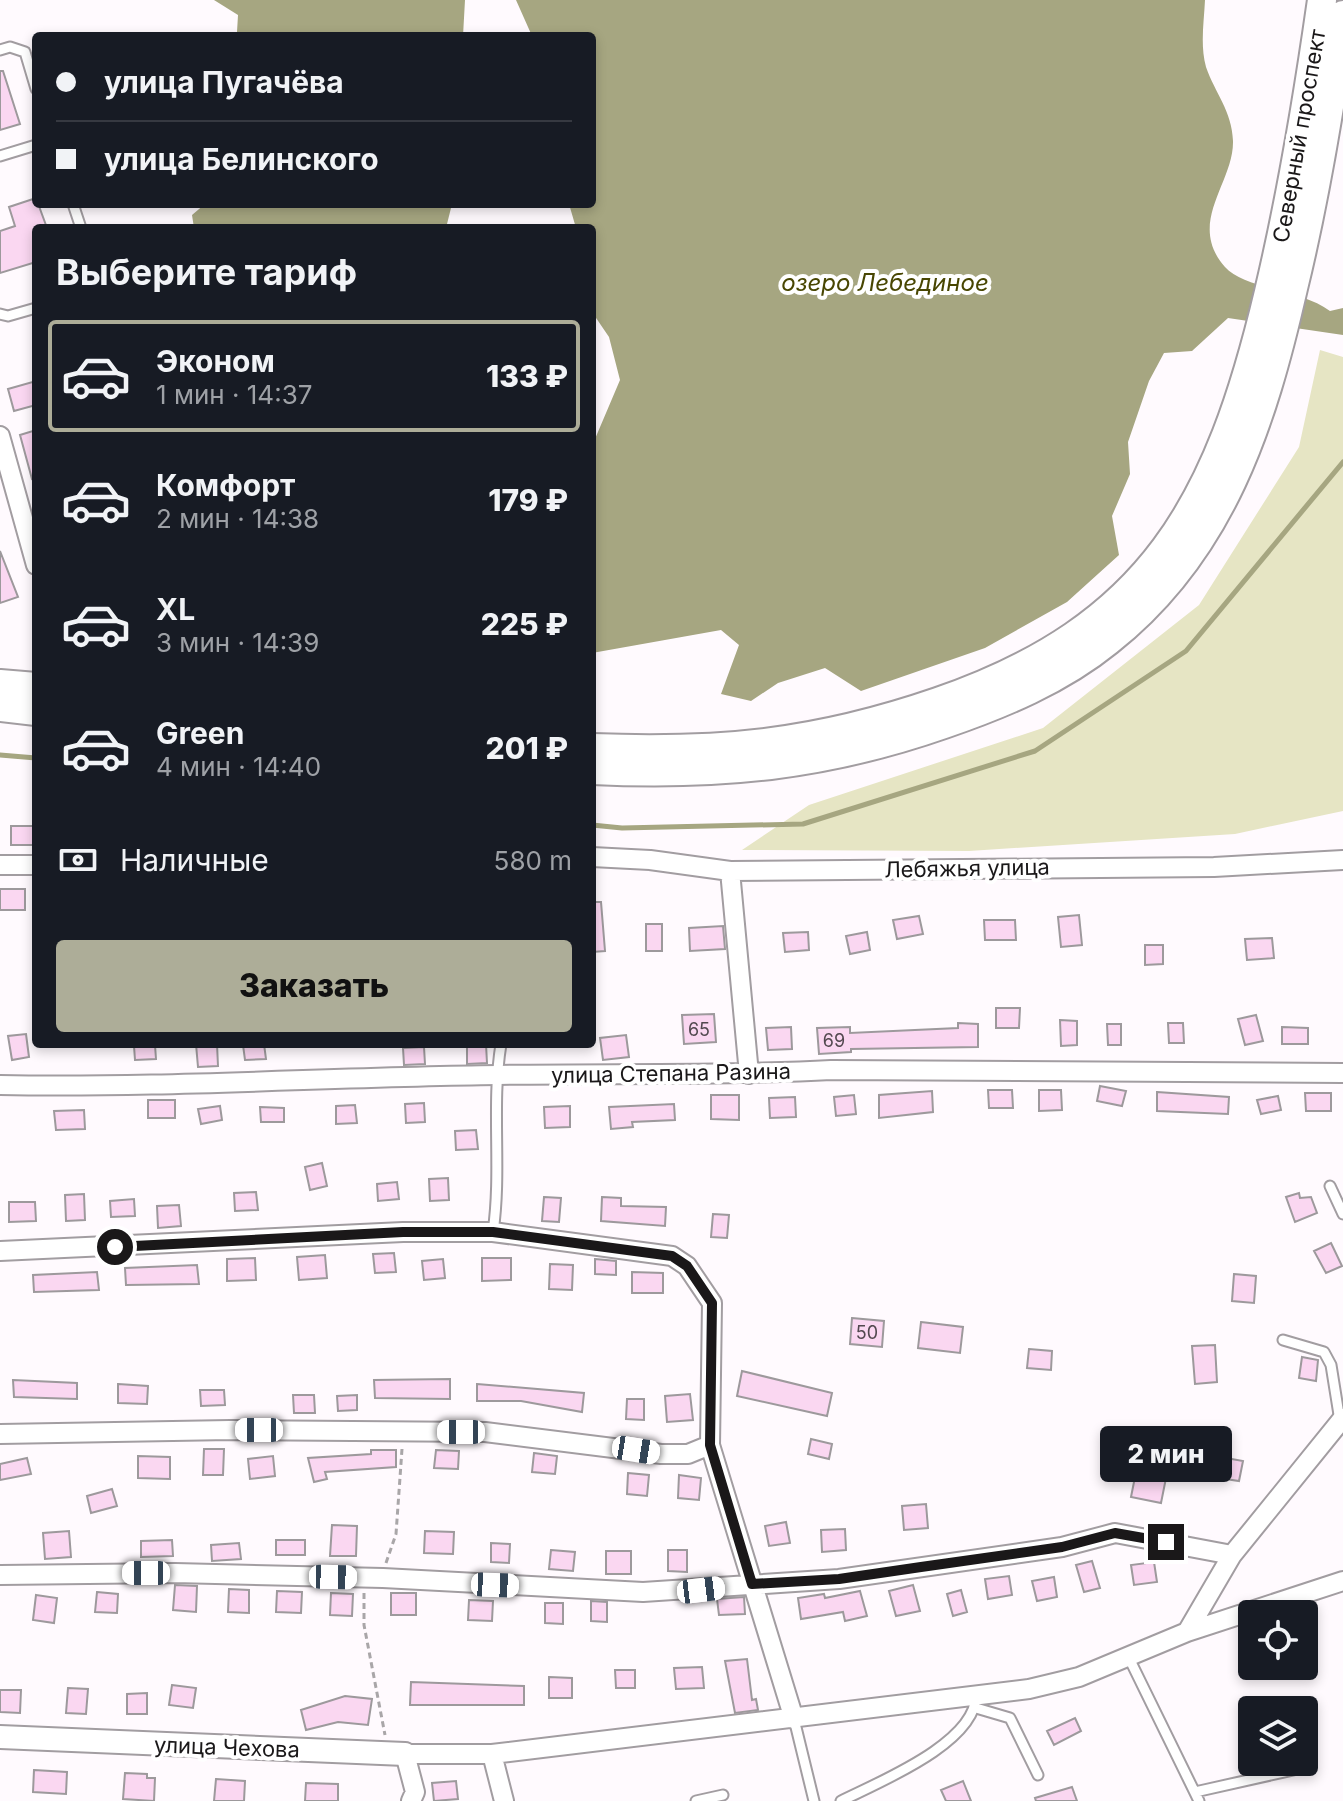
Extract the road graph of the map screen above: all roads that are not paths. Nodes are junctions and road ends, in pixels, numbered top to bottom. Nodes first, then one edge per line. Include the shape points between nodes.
1 (1322, 0) edge
2 (1343, 15) edge
3 (0, 50) edge
4 (32, 76) edge
5 (32, 146) edge
6 (0, 156) edge
7 (1285, 274) junction
8 (32, 309) edge
9 (0, 314) edge
10 (1269, 341) junction
11 (0, 436) edge
12 (5, 473) edge
13 (32, 553) edge
14 (0, 684) edge
15 (32, 687) edge
16 (0, 707) edge
17 (32, 711) edge
18 (596, 748) edge
19 (596, 770) edge
20 (596, 857) edge
21 (1343, 860) edge
22 (0, 865) edge
23 (32, 865) edge
24 (730, 871) junction
25 (500, 1048) edge
26 (1343, 1073) edge
27 (749, 1074) junction
28 (496, 1075) junction
29 (0, 1085) edge
30 (1330, 1186) dead end
31 (1343, 1214) edge
32 (493, 1232) junction
33 (0, 1251) edge
34 (1283, 1340) dead end
35 (1342, 1420) edge
36 (0, 1434) edge
37 (710, 1445) junction
38 (1232, 1555) junction
39 (0, 1575) edge
40 (1343, 1581) edge
41 (752, 1584) junction
42 (1187, 1632) junction
43 (1128, 1656) junction
44 (976, 1702) junction
45 (794, 1719) junction
46 (0, 1737) edge
47 (405, 1754) junction
48 (492, 1754) junction
49 (1038, 1775) dead end
50 (1273, 1776) edge
51 (723, 1795) dead end
52 (1197, 1796) edge
53 (411, 1801) edge
54 (504, 1801) edge
55 (696, 1801) edge
56 (814, 1801) edge
57 (841, 1801) edge

1 - 7 main road, Северный проспект
2 - 7 main road, Северный проспект via 1324,144
3 - 4 lane via 25,52
5 - 6 lane
7 - 10 main road
8 - 9 lane
10 - 18 main road via 1225,444 1156,562 1127,594 1058,648 969,691 828,735 737,748
10 - 19 main road via 1246,453 1199,541 1143,610 1070,668 978,712 833,757 739,771
11 - 12 street
12 - 13 street
14 - 15 main road
16 - 17 main road
20 - 24 street, Лебяжья улица
21 - 24 street, Лебяжья улица via 1214,867
22 - 23 street
24 - 27 street
25 - 28 lane
26 - 27 street, улица Степана Разина
27 - 28 street, улица Степана Разина
28 - 29 street, улица Степана Разина
28 - 32 lane via 499,1168
30 - 31 lane
32 - 33 street
32 - 37 street via 672,1256 687,1266 712,1303
34 - 35 lane via 1324,1352
35 - 38 street
36 - 37 street via 485,1432 661,1454 688,1454
37 - 41 street
38 - 41 street via 1115,1533 1062,1547 854,1577
38 - 42 street
39 - 41 street via 372,1578 643,1592
40 - 42 street
41 - 45 street
42 - 43 street
43 - 44 street via 1079,1677
43 - 52 lane
44 - 45 street
44 - 49 lane via 1010,1718
44 - 57 lane via 969,1721 948,1742
45 - 48 street
45 - 56 lane
46 - 47 street, улица Чехова
47 - 48 street
47 - 53 street via 415,1792
48 - 54 street
50 - 52 lane
51 - 55 lane

